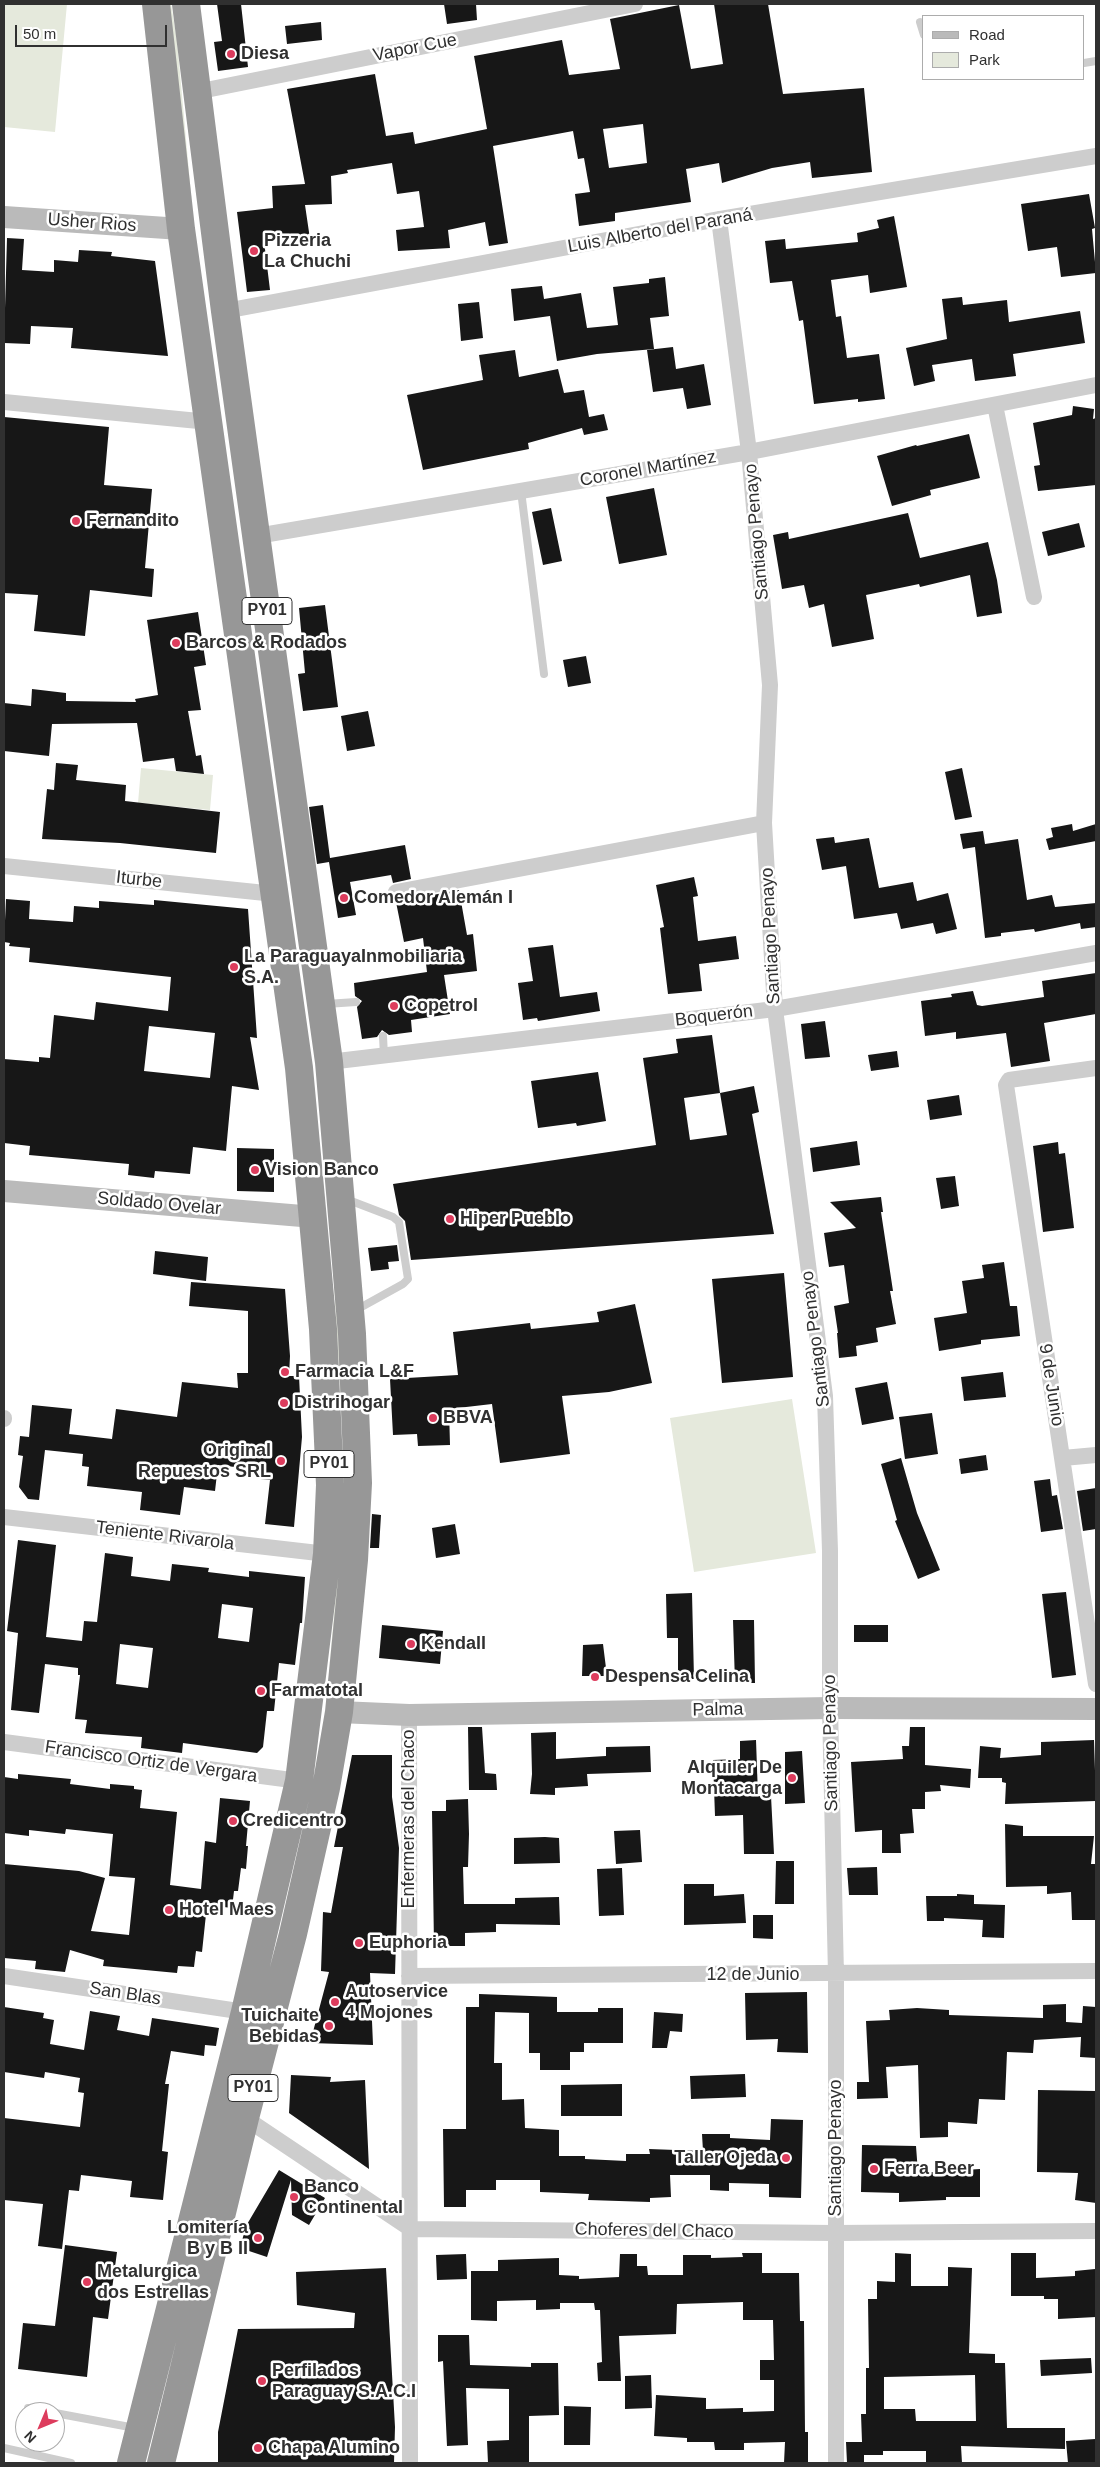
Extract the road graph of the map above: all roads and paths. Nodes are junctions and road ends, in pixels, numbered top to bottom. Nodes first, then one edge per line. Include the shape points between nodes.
1 (156, 4) edge
2 (186, 4) edge
3 (635, 4) edge
4 (920, 22) dead end
5 (922, 28) edge
6 (196, 92) junction
7 (1096, 156) edge
8 (4, 217) edge
9 (718, 219) junction
10 (181, 229) junction
11 (225, 311) junction
12 (1096, 385) edge
13 (4, 402) edge
14 (995, 405) junction
15 (209, 422) junction
16 (750, 452) junction
17 (521, 491) junction
18 (257, 536) junction
19 (1034, 597) dead end
20 (544, 674) dead end
21 (764, 824) junction
22 (4, 866) edge
23 (396, 892) dead end
24 (275, 894) junction
25 (1096, 953) edge
26 (356, 1002) dead end
27 (321, 1004) junction
28 (775, 1009) junction
29 (383, 1036) dead end
30 (384, 1056) junction
31 (329, 1062) junction
32 (1096, 1068) edge
33 (4, 1190) edge
34 (342, 1208) junction
35 (314, 1217) junction
36 (350, 1313) junction
37 (1096, 1455) edge
38 (1063, 1458) junction
39 (4, 1517) edge
40 (327, 1554) junction
41 (1096, 1684) edge
42 (830, 1708) junction
43 (1096, 1709) edge
44 (339, 1712) junction
45 (409, 1715) junction
46 (4, 1742) edge
47 (298, 1781) junction
48 (1096, 1971) edge
49 (836, 1975) junction
50 (4, 1976) edge
51 (409, 1976) junction
52 (245, 2012) junction
53 (245, 2118) junction
54 (411, 2229) junction
55 (1096, 2231) edge
56 (835, 2233) junction
57 (65, 2415) edge
58 (139, 2428) junction
59 (4, 2448) edge
60 (71, 2463) edge
61 (130, 2463) edge
62 (161, 2463) edge
63 (410, 2463) edge
64 (836, 2463) edge

1 - 10 highway, PY01
2 - 6 highway, PY01
3 - 6 street, Vapor Cue
4 - 5 lane
6 - 11 highway, PY01
7 - 9 street, Luis Alberto del Paraná
8 - 10 street, Usher Rios
9 - 11 street, Luis Alberto del Paraná
9 - 16 street, Santiago Penayo
10 - 15 highway, PY01
11 - 18 highway, PY01
12 - 14 street, Coronel Martínez
13 - 15 street
14 - 16 street, Coronel Martínez
14 - 19 street
15 - 24 highway, PY01
16 - 17 street, Coronel Martínez
16 - 21 street, Santiago Penayo via 770,685
17 - 18 street, Coronel Martínez
17 - 20 lane
18 - 27 highway, PY01
21 - 23 street
21 - 28 street, Santiago Penayo
22 - 24 street, Iturbe
24 - 35 highway, PY01 via 300,1068
25 - 28 street, Boquerón
26 - 27 lane
27 - 31 highway, PY01
28 - 30 street, Boquerón
28 - 42 street, Santiago Penayo via 825,1396 830,1550
29 - 30 lane
30 - 31 street, Boquerón
31 - 34 highway, PY01
32 - 38 street, 9 de Junio via 1009,1080 1006,1085
33 - 35 street, Soldado Ovelar
34 - 35 highway
34 - 36 highway, PY01
34 - 36 lane via 393,1217 399,1222 408,1279
35 - 40 highway, PY01 via 329,1419
36 - 44 highway, PY01 via 358,1483
37 - 38 street
38 - 41 street, 9 de Junio
39 - 40 street, Teniente Rivarola
40 - 47 highway, PY01
42 - 43 street, Palma
42 - 45 street, Palma
42 - 49 street, Santiago Penayo
44 - 45 street, Palma
44 - 53 highway, PY01 via 326,1788 293,1934
45 - 51 street, Enfermeras del Chaco
46 - 47 street, Francisco Ortiz de Vergara
47 - 52 highway, PY01
48 - 49 street, 12 de Junio
49 - 51 street, 12 de Junio
49 - 56 street, Santiago Penayo
50 - 52 street, San Blas
51 - 54 street, Enfermeras del Chaco
52 - 58 highway, PY01
53 - 54 street
53 - 62 highway, PY01
54 - 56 street, Choferes del Chaco
54 - 63 street, Enfermeras del Chaco
55 - 56 street, Choferes del Chaco
56 - 64 street, Santiago Penayo
57 - 58 lane
58 - 61 highway, PY01
59 - 60 lane

